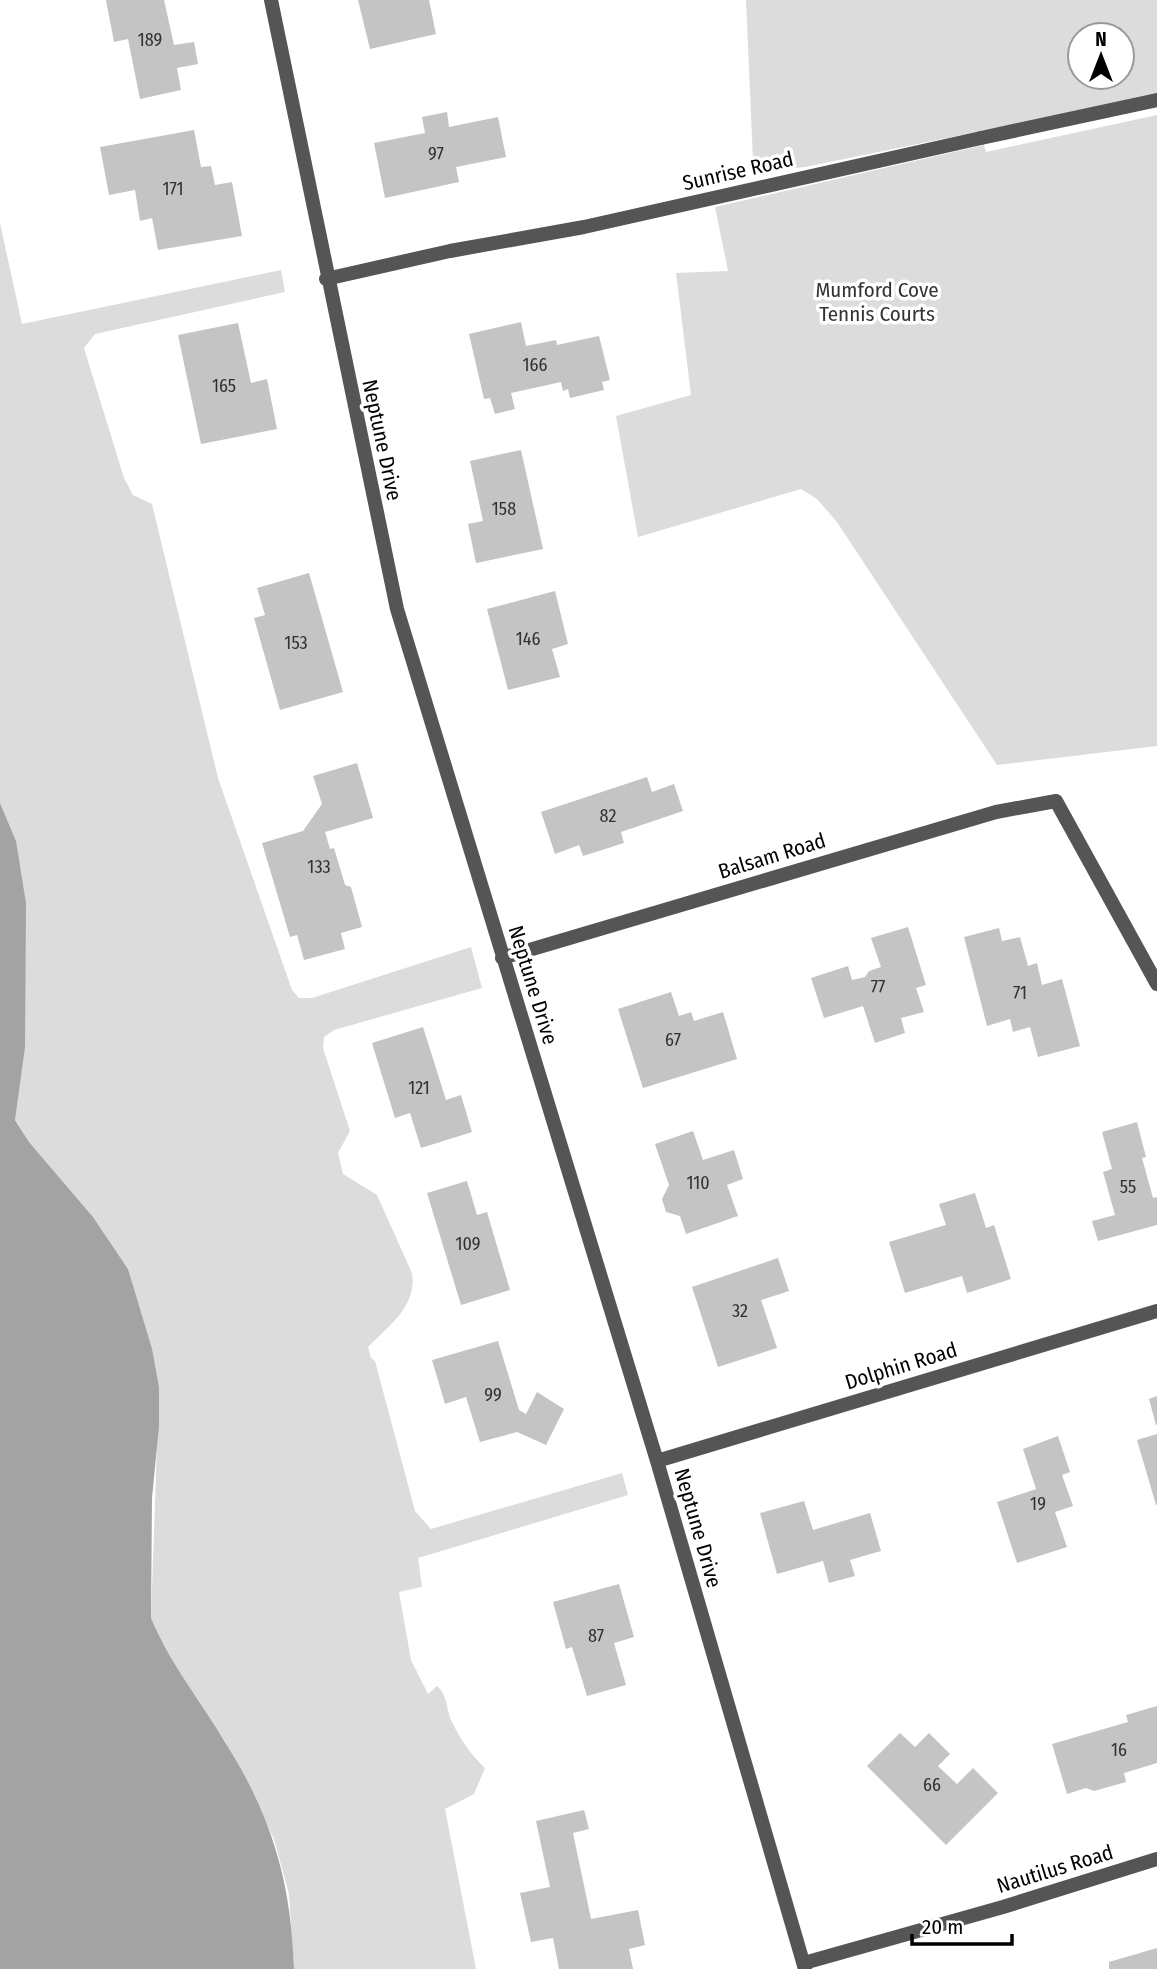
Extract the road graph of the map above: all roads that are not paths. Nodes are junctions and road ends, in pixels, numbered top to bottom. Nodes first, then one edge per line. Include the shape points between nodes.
1 (271, 0) edge
2 (1157, 100) edge
3 (326, 279) junction
4 (502, 958) junction
5 (1157, 984) edge
6 (1157, 1311) edge
7 (657, 1461) junction
8 (1157, 1859) edge
9 (805, 1966) edge

1 - 3 street, Neptune Drive
2 - 3 street, Sunrise Road
3 - 4 street, Neptune Drive via 397,609
4 - 5 street, Balsam Road via 996,812 1056,801
4 - 7 street, Neptune Drive
6 - 7 street, Dolphin Road
7 - 9 street, Neptune Drive
8 - 9 street, Nautilus Road

